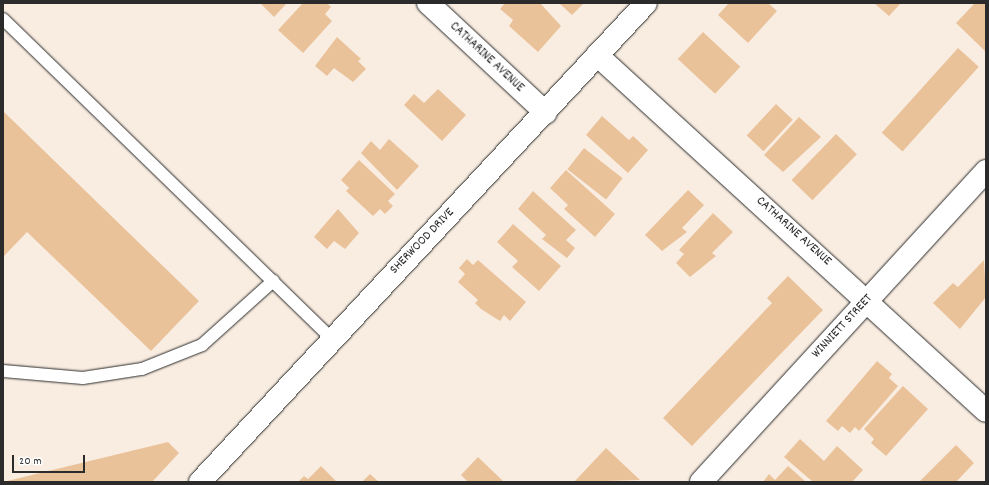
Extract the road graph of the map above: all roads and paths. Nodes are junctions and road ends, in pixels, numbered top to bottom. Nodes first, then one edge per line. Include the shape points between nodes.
1 (428, 3) edge
2 (646, 3) edge
3 (3, 19) edge
4 (597, 55) junction
5 (546, 113) junction
6 (986, 171) edge
7 (273, 281) junction
8 (868, 300) junction
9 (331, 338) junction
10 (3, 371) edge
11 (986, 411) edge
12 (200, 482) edge
13 (700, 482) edge

1 - 5 street, CATHARINE AVENUE
2 - 4 street, SHERWOOD DRIVE
3 - 7 lane
4 - 5 street, SHERWOOD DRIVE
4 - 8 street, CATHARINE AVENUE
5 - 9 street, SHERWOOD DRIVE
6 - 8 street, WINNIETT STREET
7 - 9 lane
7 - 10 lane via 202,345 142,369 83,378
8 - 11 street, CATHARINE AVENUE
8 - 13 street, WINNIETT STREET
9 - 12 street, SHERWOOD DRIVE

